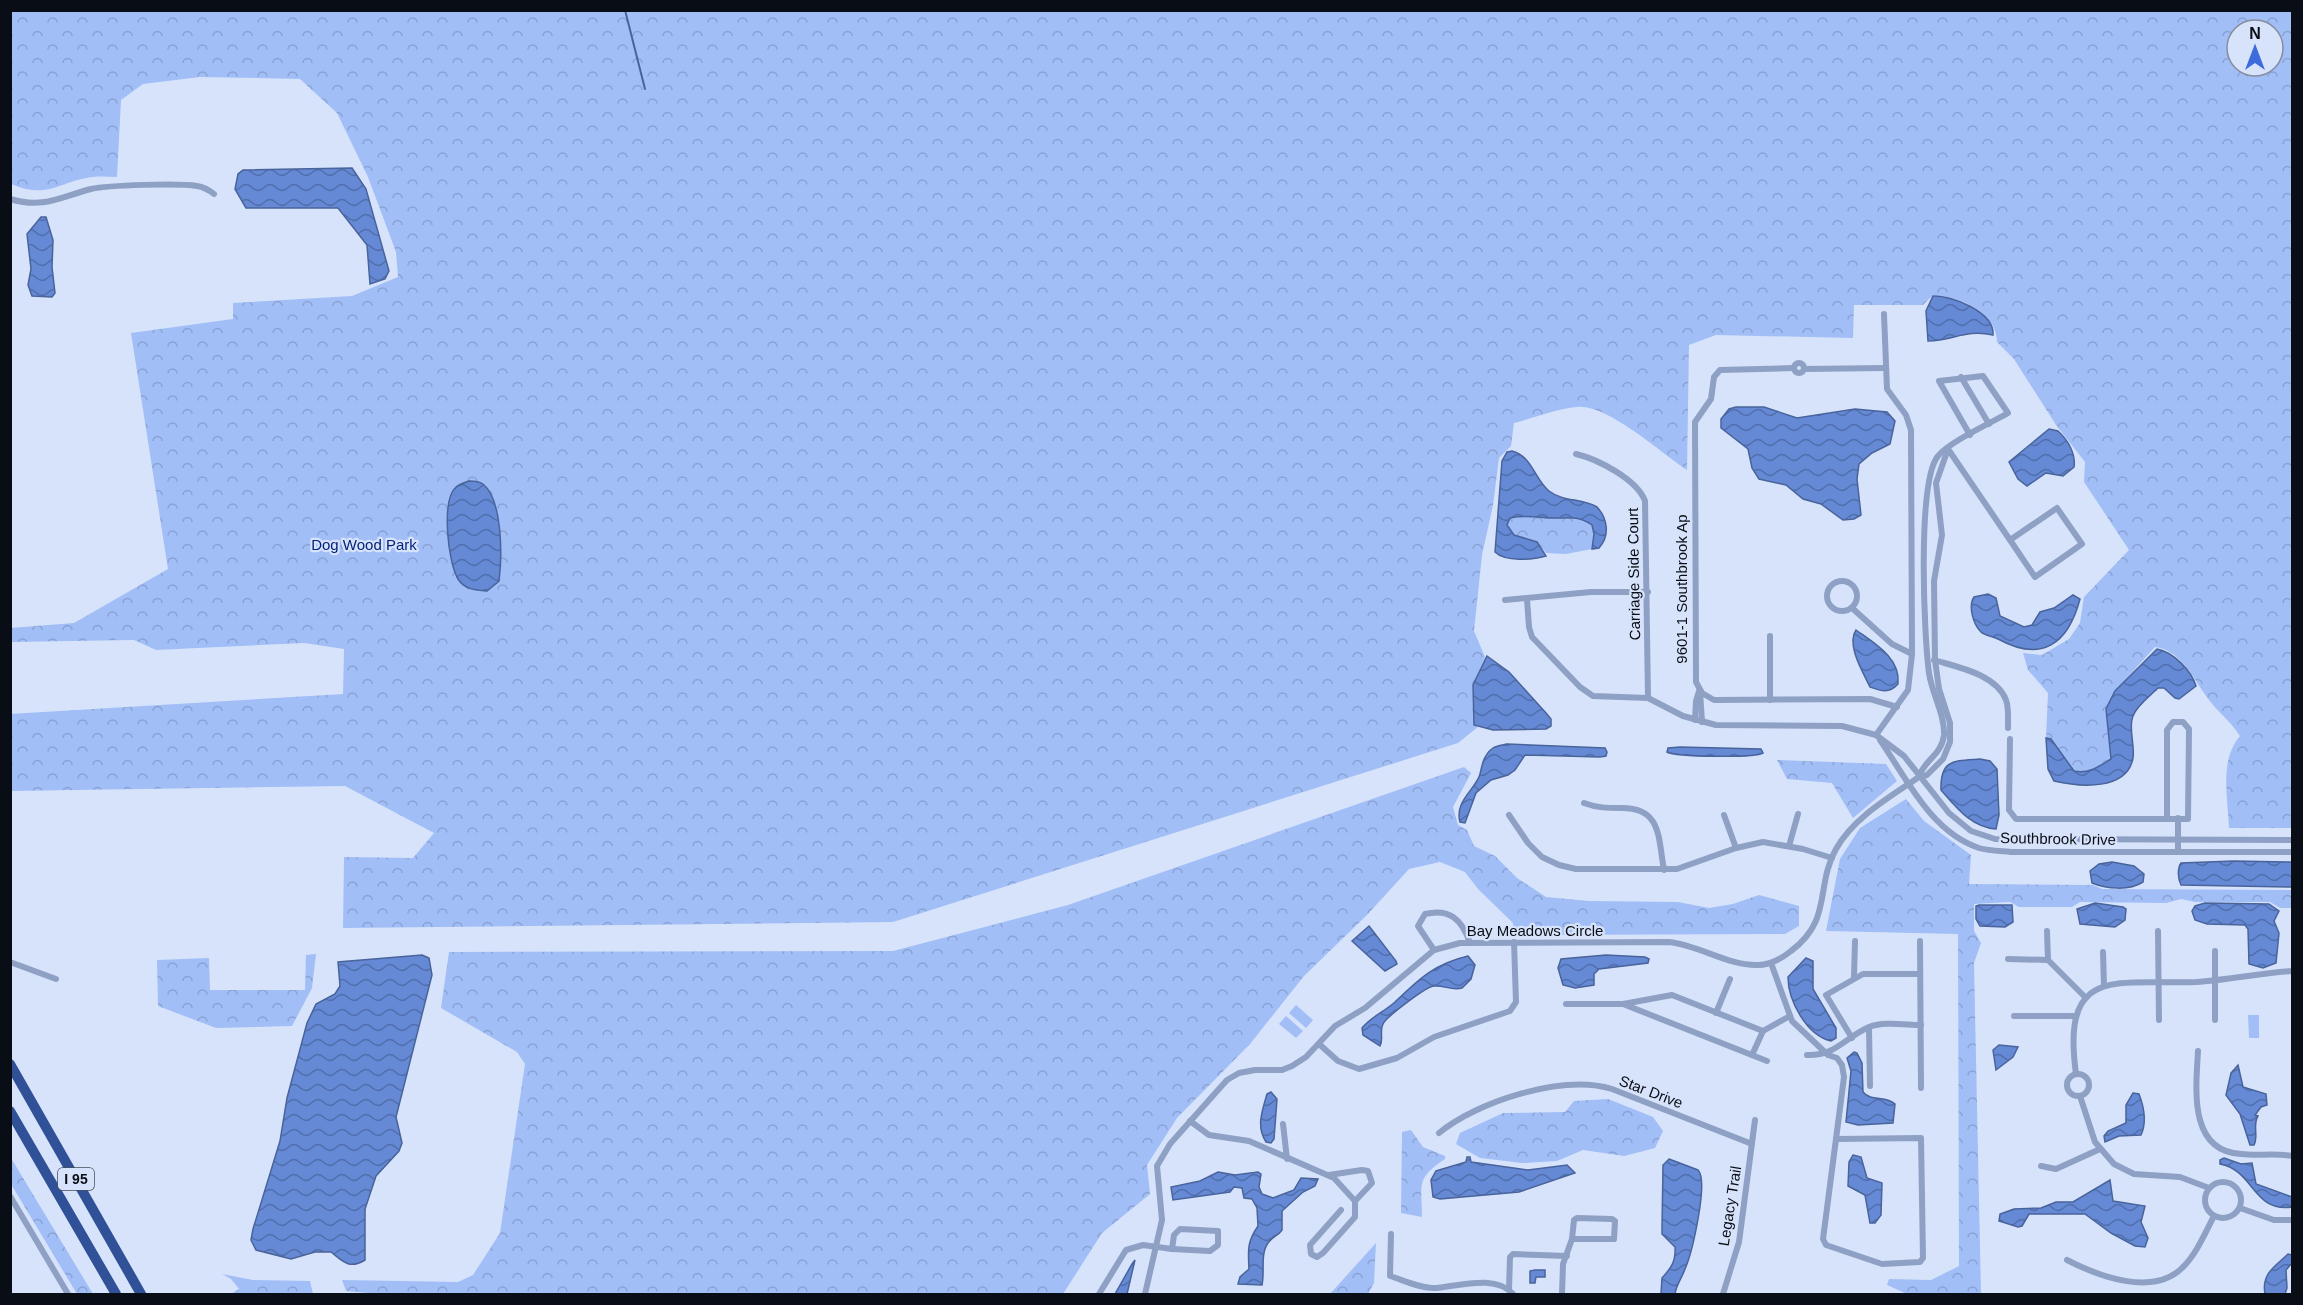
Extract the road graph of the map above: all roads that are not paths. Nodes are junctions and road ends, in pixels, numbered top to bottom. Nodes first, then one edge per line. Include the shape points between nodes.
1 (214, 194) dead end
2 (10, 199) edge
3 (1884, 314) dead end
4 (1885, 368) junction
5 (1961, 377) junction
6 (1989, 424) junction
7 (1970, 435) junction
8 (1948, 449) junction
9 (1576, 454) dead end
10 (1925, 514) junction
11 (1938, 514) junction
12 (2010, 540) junction
13 (1648, 592) junction
14 (1527, 599) junction
15 (1505, 600) dead end
16 (1852, 608) junction
17 (1770, 636) dead end
18 (1912, 654) junction
19 (1927, 658) junction
20 (1935, 660) junction
21 (1700, 690) junction
22 (1648, 698) junction
23 (1770, 700) junction
24 (1897, 707) junction
25 (1698, 721) junction
26 (2008, 728) dead end
27 (1876, 735) junction
28 (2010, 739) dead end
29 (1919, 777) junction
30 (1910, 783) junction
31 (1584, 803) dead end
32 (1798, 814) dead end
33 (1509, 815) dead end
34 (1724, 815) dead end
35 (2178, 818) junction
36 (2167, 819) junction
37 (2011, 840) junction
38 (2178, 840) junction
39 (2292, 840) edge
40 (1790, 846) junction
41 (1736, 849) junction
42 (2178, 851) junction
43 (2012, 852) junction
44 (2292, 852) edge
45 (1832, 858) junction
46 (1664, 870) junction
47 (2048, 931) dead end
48 (2158, 931) dead end
49 (1855, 941) dead end
50 (1920, 941) dead end
51 (1514, 942) junction
52 (1470, 943) junction
53 (1434, 950) junction
54 (2215, 951) dead end
55 (2103, 952) dead end
56 (2008, 959) dead end
57 (2048, 960) junction
58 (10, 962) edge
59 (1772, 963) junction
60 (2292, 971) edge
61 (1920, 974) junction
62 (1854, 977) junction
63 (56, 979) dead end
64 (1730, 979) dead end
65 (2215, 981) junction
66 (2159, 982) junction
67 (2104, 986) junction
68 (2086, 998) junction
69 (1566, 1004) dead end
70 (1623, 1004) junction
71 (1716, 1013) junction
72 (1790, 1016) junction
73 (2014, 1016) dead end
74 (2076, 1016) junction
75 (2159, 1020) dead end
76 (2215, 1020) dead end
77 (1921, 1025) junction
78 (1869, 1028) junction
79 (1763, 1031) junction
80 (1852, 1038) junction
81 (1319, 1044) junction
82 (2198, 1051) dead end
83 (1828, 1054) junction
84 (1752, 1055) junction
85 (1806, 1055) dead end
86 (1767, 1061) dead end
87 (10, 1064) edge
88 (2076, 1074) junction
89 (1870, 1086) dead end
90 (1922, 1088) dead end
91 (2080, 1096) junction
92 (10, 1111) edge
93 (1755, 1120) dead end
94 (1190, 1121) junction
95 (1283, 1124) dead end
96 (1439, 1133) dead end
97 (1836, 1139) junction
98 (1752, 1144) junction
99 (2100, 1149) junction
100 (2292, 1156) edge
101 (1287, 1159) junction
102 (2041, 1166) dead end
103 (1326, 1175) junction
104 (2209, 1188) junction
105 (10, 1196) edge
106 (1355, 1201) junction
107 (2240, 1208) junction
108 (1341, 1210) dead end
109 (2214, 1216) junction
110 (2292, 1220) edge
111 (1391, 1234) dead end
112 (1572, 1239) junction
113 (1156, 1247) junction
114 (1172, 1249) junction
115 (1567, 1256) junction
116 (2067, 1260) dead end
117 (1437, 1291) edge
118 (1511, 1292) edge
119 (68, 1294) edge
120 (116, 1294) edge
121 (141, 1294) edge
122 (1099, 1294) edge
123 (1145, 1294) edge
124 (1562, 1294) edge
125 (1723, 1294) edge

1 - 2 street via 191,185 132,186 92,189 42,204
3 - 4 street
4 - 18 street via 1887,389 1906,415 1911,430
4 - 21 street, 9601-1 Southbrook Ap via 1804,369 1800,363 1794,368 1720,370 1714,377 1711,399 1695,422 1695,671
5 - 6 street
5 - 6 street via 1978,375 1988,379 2008,412
5 - 7 street via 1939,381
6 - 7 street
7 - 8 street
8 - 10 street via 1940,453 1931,471
8 - 11 street via 1938,475
8 - 12 street
9 - 13 street, Carriage Side Court via 1601,463 1642,494 1646,509
10 - 11 street
10 - 19 street
11 - 20 street via 1942,535 1934,580
12 - 12 street via 2036,577 2082,544 2057,508
13 - 14 street via 1591,592
13 - 22 street, Carriage Side Court
14 - 15 street
14 - 22 street, Southbrook Drive via 1532,637 1587,693
16 - 16 street via 1838,611 1830,606 1827,592 1832,584 1847,582 1855,588 1857,598
16 - 18 street via 1892,644
17 - 23 street
18 - 24 street via 1910,685
19 - 20 street
19 - 29 street via 1944,733 1942,747
20 - 26 street via 1996,686 2006,702
20 - 29 street via 1950,723 1950,742 1943,759 1927,775
21 - 23 street via 1714,700
21 - 25 street, 9601-1 Southbrook Ap
22 - 25 street, Southbrook Drive
23 - 24 street via 1870,699
24 - 27 street
25 - 27 street, Southbrook Drive via 1733,726 1842,726
27 - 29 street, Southbrook Drive via 1904,756
27 - 30 street, Southbrook Drive
28 - 36 street via 2009,810 2013,817
29 - 30 street
29 - 37 street, Southbrook Drive via 1949,813 1971,831
30 - 43 street, Southbrook Drive via 1934,818 1962,839 1980,848
30 - 45 street via 1857,822
31 - 46 street via 1648,813 1655,825
32 - 40 street
33 - 46 street via 1535,850 1559,865 1576,869
34 - 41 street
35 - 36 street
35 - 36 street via 2188,819 2188,729 2178,721 2167,730
35 - 38 street
37 - 38 street, Southbrook Drive
37 - 43 street
38 - 39 street, Southbrook Drive
38 - 42 street
40 - 41 street via 1763,842
40 - 45 street
41 - 46 street
42 - 43 street, Southbrook Drive
42 - 44 street, Southbrook Drive
45 - 59 street via 1818,920 1796,948
47 - 57 street
48 - 66 street
49 - 62 street
50 - 61 street
51 - 52 street, Bay Meadows Circle
51 - 59 street, Bay Meadows Circle via 1669,942 1741,964
51 - 81 street via 1516,1002 1510,1011 1434,1037 1397,1058 1359,1069 1338,1061
52 - 53 street, Bay Meadows Circle
52 - 53 street via 1455,920 1438,910 1425,914 1418,926
53 - 81 street, Bay Meadows Circle via 1365,1008 1335,1026
54 - 65 street
55 - 67 street
56 - 57 street
57 - 68 street
58 - 63 street
59 - 72 street
60 - 65 street
61 - 62 street
61 - 77 street
62 - 80 street via 1827,995
64 - 71 street
65 - 66 street
65 - 76 street
66 - 67 street via 2127,981
66 - 75 street
67 - 68 street
68 - 74 street
69 - 70 street
70 - 71 street via 1665,994
70 - 84 street
71 - 79 street
72 - 79 street
72 - 83 street
73 - 74 street
74 - 88 street
77 - 78 street
77 - 90 street
78 - 80 street
78 - 89 street
79 - 84 street
80 - 83 street
81 - 94 street, Bay Meadows Circle via 1282,1070 1245,1071 1231,1078
82 - 100 street via 2198,1114 2209,1139 2230,1152
83 - 85 street
83 - 97 street via 1837,1058 1844,1071
84 - 86 street
87 - 121 highway, I 95
88 - 91 street via 2089,1082
88 - 91 street via 2070,1077 2067,1087 2070,1093
91 - 99 street
92 - 120 highway, I 95
93 - 98 street, Legacy Trail
94 - 101 street via 1209,1135 1249,1141
94 - 113 street, Bay Meadows Circle via 1157,1166 1162,1215
95 - 101 street
96 - 98 street, Star Drive via 1459,1119 1529,1090 1598,1086
97 - 97 street via 1823,1239 1826,1245 1882,1264 1920,1262 1921,1138
98 - 125 street, Legacy Trail via 1739,1242
99 - 102 street via 2056,1168
99 - 104 street via 2125,1171 2180,1177
101 - 103 street
103 - 106 street via 1341,1184
103 - 106 street via 1368,1171 1372,1183
104 - 107 street via 2222,1181 2233,1184 2241,1193
104 - 109 street via 2205,1203
105 - 119 street
106 - 108 street via 1355,1217 1323,1253 1317,1257 1311,1254 1310,1245
107 - 109 street via 2228,1218
107 - 110 street via 2274,1220
109 - 116 street via 2182,1269 2158,1281 2108,1277
111 - 117 street via 1389,1276
112 - 112 street via 1576,1218 1615,1221 1614,1239
112 - 115 street
113 - 114 street
113 - 122 street via 1137,1245 1126,1250
113 - 123 street, Bay Meadows Circle
114 - 114 street via 1210,1251 1218,1245 1218,1230 1180,1229 1173,1235
115 - 118 street via 1513,1254
115 - 124 street
117 - 118 street via 1448,1284 1489,1283

